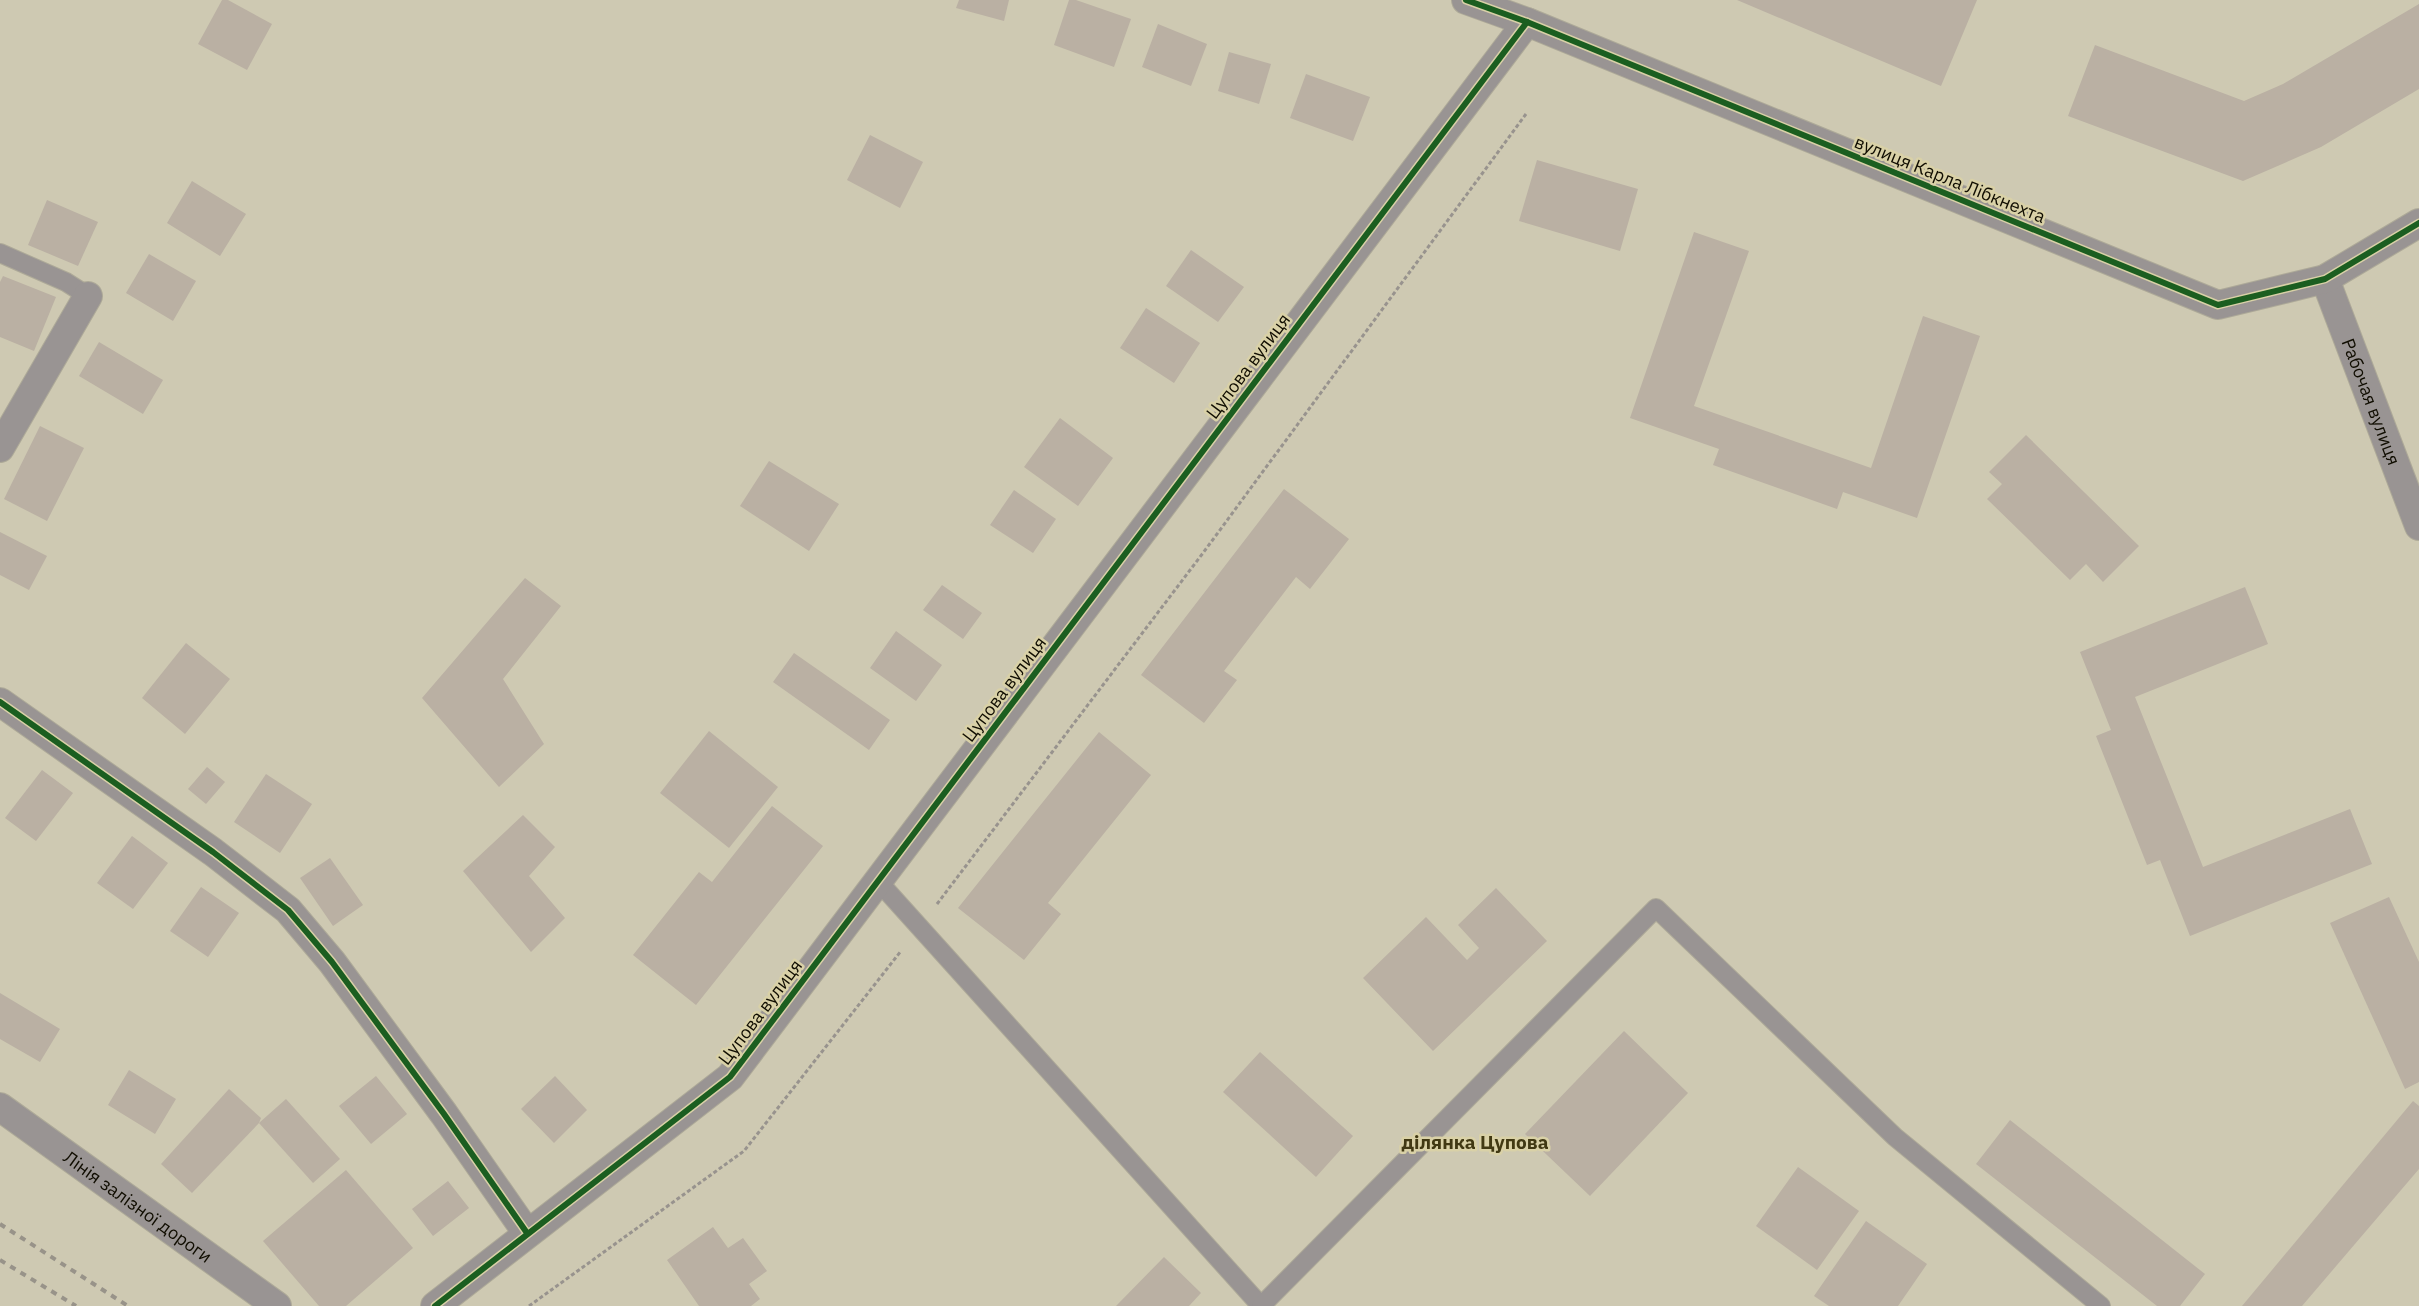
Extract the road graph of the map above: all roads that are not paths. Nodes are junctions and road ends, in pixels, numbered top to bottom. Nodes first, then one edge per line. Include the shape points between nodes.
1 (1466, 0) edge
2 (1527, 22) junction
3 (2419, 223) edge
4 (0, 253) edge
5 (2325, 278) junction
6 (88, 296) joint
7 (0, 448) edge
8 (2419, 526) edge
9 (0, 702) edge
10 (878, 881) junction
11 (0, 1107) edge
12 (527, 1233) junction
13 (277, 1306) edge
14 (435, 1306) edge
15 (1261, 1306) edge
16 (2101, 1306) edge

1 - 2 street, вулиця Карла Лібкнехта
2 - 5 street, вулиця Карла Лібкнехта via 2218,305
2 - 10 street, Цупова вулиця
3 - 5 street, вулиця Карла Лібкнехта
4 - 6 lane via 66,282
5 - 8 street, Рабочая вулиця
6 - 7 street
9 - 12 street via 213,852 288,910 332,962
10 - 12 street, Цупова вулиця via 730,1077
10 - 15 lane
11 - 13 street, Лінія залізної дороги
12 - 14 street, Цупова вулиця
15 - 16 lane via 1656,908 1895,1137

